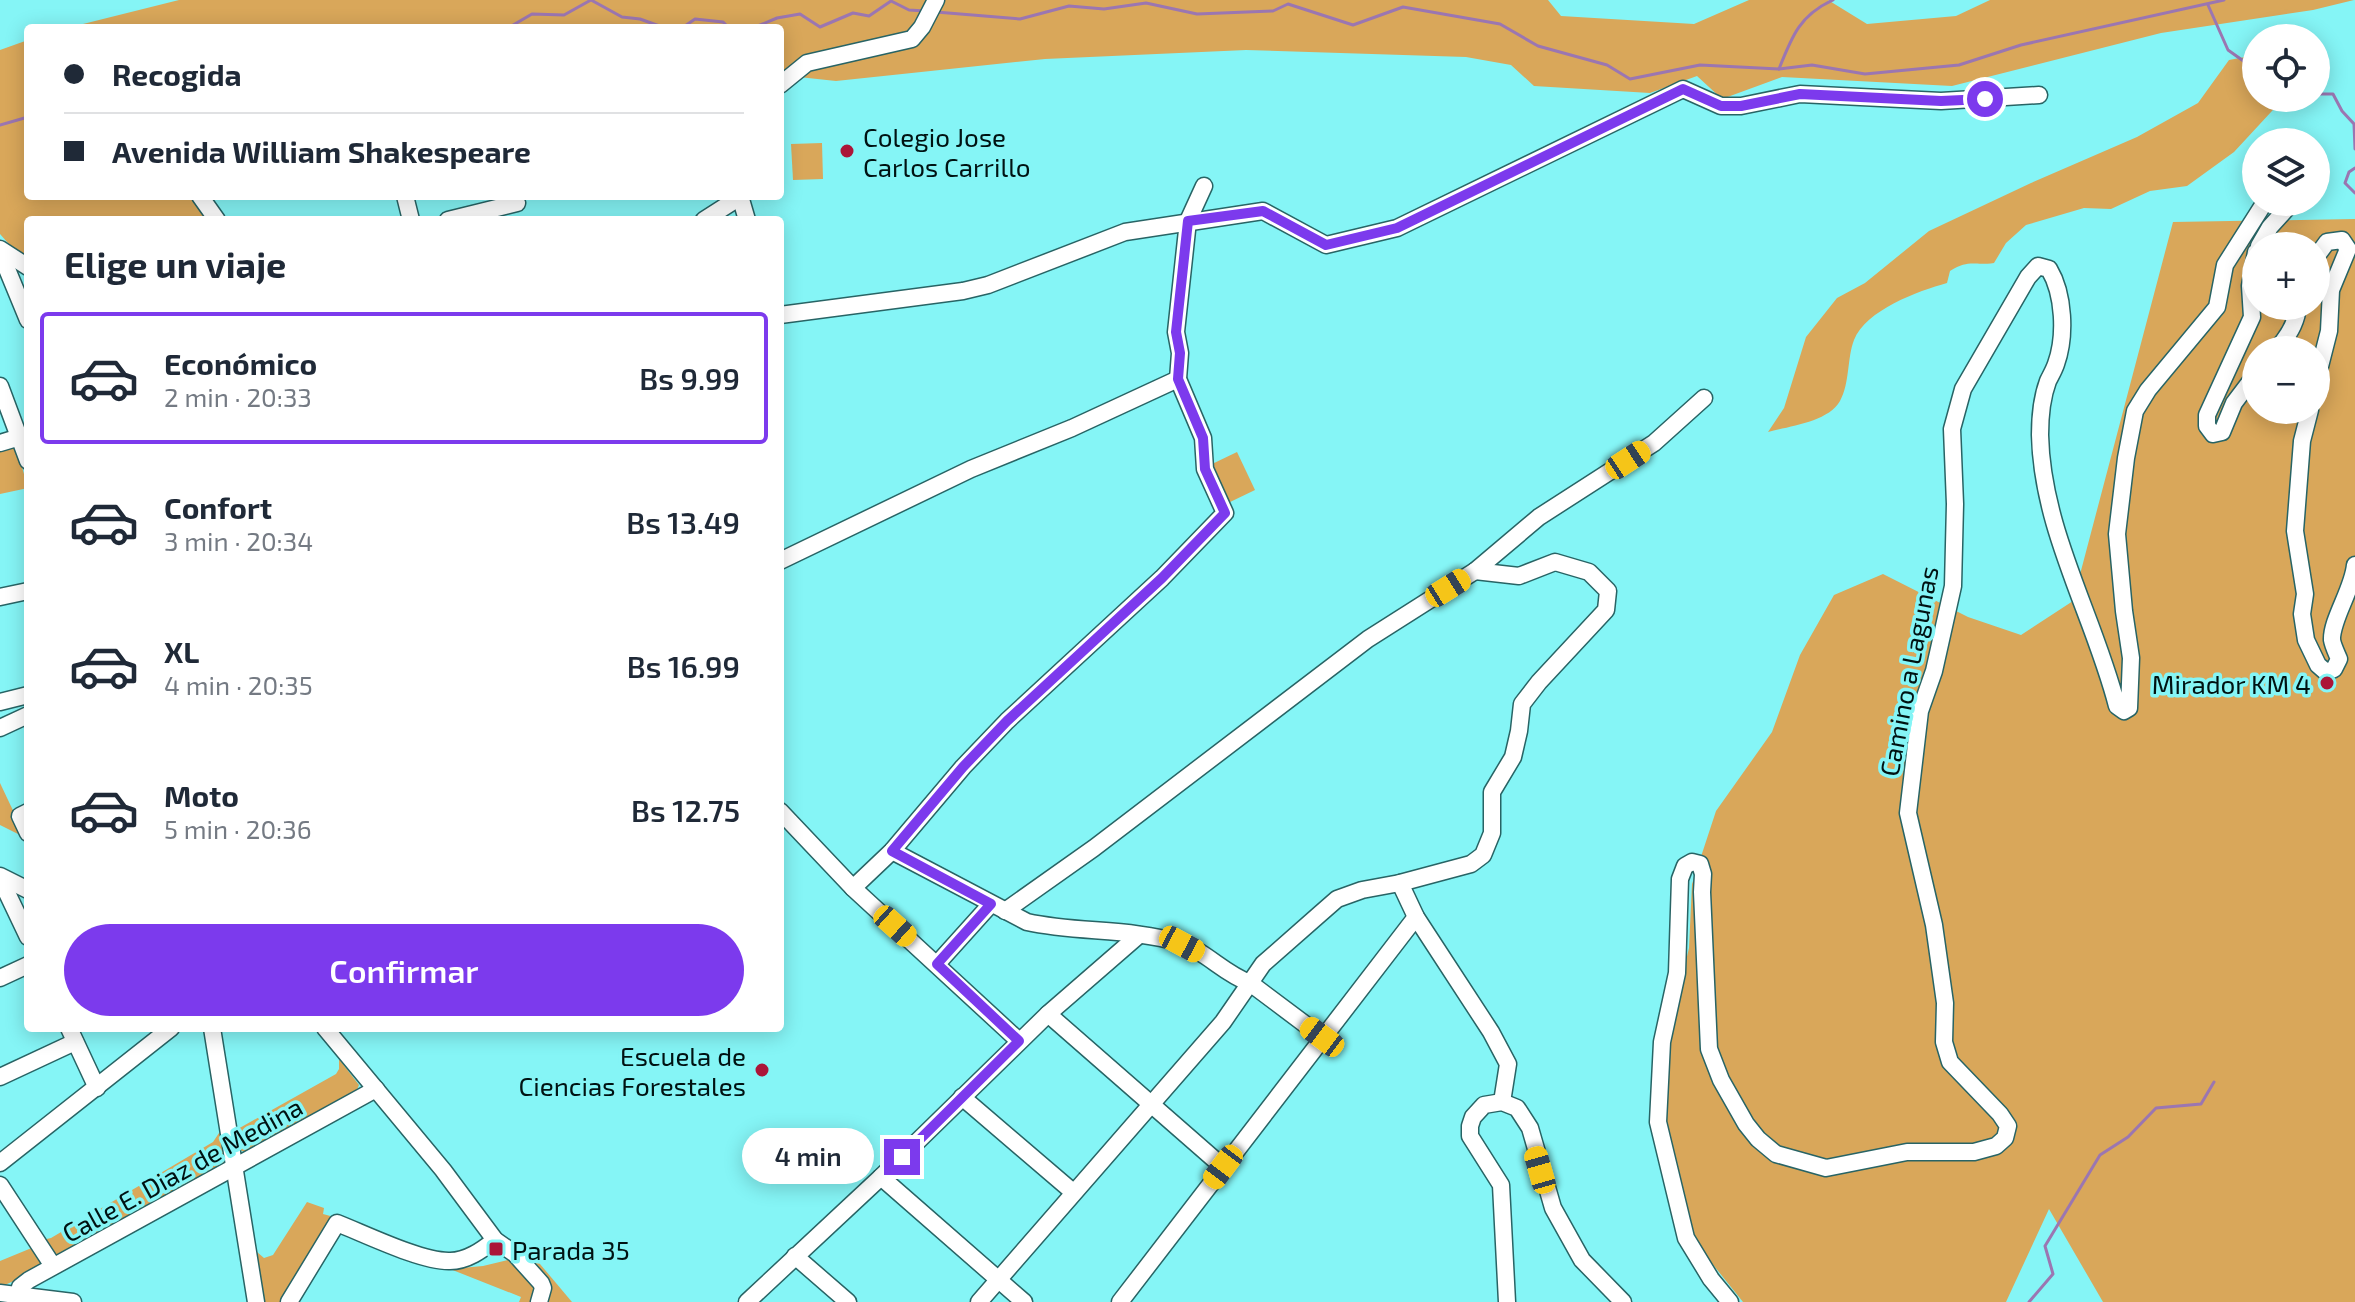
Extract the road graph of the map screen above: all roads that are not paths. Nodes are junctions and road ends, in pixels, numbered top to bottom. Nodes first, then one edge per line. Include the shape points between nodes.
1 (936, 0) edge
2 (784, 82) edge
3 (2039, 95) dead end
4 (1204, 186) dead end
5 (516, 200) edge
6 (735, 200) edge
7 (462, 216) edge
8 (710, 216) edge
9 (2256, 216) edge
10 (2280, 216) edge
11 (1188, 221) junction
12 (2267, 232) edge
13 (2330, 242) edge
14 (0, 250) edge
15 (24, 265) edge
16 (24, 310) edge
17 (2330, 310) edge
18 (784, 314) edge
19 (2242, 339) edge
20 (1178, 379) junction
21 (0, 386) edge
22 (2242, 392) edge
23 (1704, 398) dead end
24 (2306, 424) edge
25 (20, 437) junction
26 (0, 443) edge
27 (24, 449) edge
28 (784, 559) edge
29 (2355, 565) edge
30 (1475, 571) junction
31 (24, 592) edge
32 (0, 597) edge
33 (24, 696) edge
34 (0, 702) edge
35 (24, 717) edge
36 (0, 728) edge
37 (784, 815) edge
38 (892, 851) junction
39 (0, 877) edge
40 (1400, 883) junction
41 (24, 888) edge
42 (853, 888) junction
43 (998, 908) junction
44 (1416, 917) junction
45 (24, 928) edge
46 (1139, 935) junction
47 (937, 964) junction
48 (24, 967) edge
49 (0, 978) edge
50 (1250, 983) junction
51 (1048, 1014) junction
52 (166, 1032) edge
53 (213, 1032) edge
54 (328, 1032) edge
55 (72, 1035) edge
56 (1322, 1037) junction
57 (1019, 1041) junction
58 (0, 1077) edge
59 (97, 1088) junction
60 (376, 1089) junction
61 (962, 1097) junction
62 (1502, 1102) junction
63 (1152, 1103) junction
64 (0, 1163) edge
65 (1223, 1167) junction
66 (234, 1169) junction
67 (881, 1177) junction
68 (0, 1185) edge
69 (1073, 1192) junction
70 (495, 1240) junction
71 (795, 1256) junction
72 (53, 1266) junction
73 (998, 1279) junction
74 (0, 1293) edge
75 (18, 1297) junction
76 (73, 1302) edge
77 (256, 1302) edge
78 (289, 1302) edge
79 (539, 1302) edge
80 (747, 1302) edge
81 (848, 1302) edge
82 (979, 1302) edge
83 (1024, 1302) edge
84 (1120, 1302) edge
85 (1507, 1302) edge
86 (1623, 1302) edge
87 (1730, 1302) edge

1 - 2 street via 912,39 807,63
3 - 11 street via 1941,101 1800,94 1721,106 1683,89 1397,228 1326,245 1263,211
4 - 11 street
5 - 7 street
6 - 8 street
9 - 87 street, Camino a Lagunas via 2225,265 2217,307 2135,411 2117,534 2131,658 2129,708 2124,711 2117,706 2047,500 2041,410 2062,338 2057,282 2049,269 2038,266 2028,277 1956,408 1953,586 1920,711 1908,813 1934,925 1945,1003 1944,1042 1950,1062 2008,1126 2005,1138 1974,1152 1907,1152 1826,1168 1776,1154 1758,1139 1721,1080 1709,1049 1703,874 1700,864 1685,866 1680,879 1677,973 1662,1042 1658,1122 1686,1238
10 - 12 street
11 - 18 street via 1125,232 963,291
11 - 20 street via 1176,332
13 - 17 street via 2342,240 2348,249 2331,290
14 - 15 street
14 - 16 street
19 - 22 street via 2207,415 2213,434 2222,432
20 - 28 street via 971,469
20 - 38 street via 1203,438 1205,469 1225,513 1007,721
21 - 25 street
23 - 30 street via 1654,443 1539,517
24 - 29 street via 2295,531 2306,640 2326,672 2339,659 2332,641 2334,628
25 - 26 street
25 - 27 street
30 - 40 street via 1519,576 1555,562 1589,572 1608,591 1606,610 1522,704 1513,757 1492,792 1492,833 1483,855 1471,864
30 - 43 street via 1368,639 1094,848
31 - 32 street
33 - 34 street
35 - 36 street
37 - 42 street
38 - 42 street
38 - 43 street
39 - 41 street
39 - 45 street
40 - 44 street
40 - 50 street via 1337,899 1263,964
42 - 47 street
43 - 46 street via 1047,927
43 - 47 street
44 - 56 street
44 - 62 street via 1508,1064
46 - 50 street via 1182,944
46 - 51 street
47 - 57 street
48 - 49 street
50 - 56 street
50 - 63 street
51 - 57 street
51 - 63 street
52 - 59 street
53 - 66 street
54 - 60 street
55 - 58 street
55 - 59 street
56 - 65 street
57 - 61 street
59 - 64 street
60 - 66 street, Calle E. Diaz de Medina
60 - 70 street
61 - 67 street
61 - 69 street
62 - 85 street via 1484,1105 1473,1117 1470,1136 1501,1185
62 - 86 street via 1517,1108 1530,1128 1553,1208 1582,1260
63 - 65 street
63 - 69 street
65 - 84 street
66 - 72 street, Calle E. Diaz de Medina
66 - 77 street
67 - 71 street
67 - 73 street
68 - 72 street
69 - 73 street
70 - 78 street via 462,1260 448,1261 337,1223
70 - 79 street via 541,1283
71 - 80 street
71 - 81 street
72 - 75 street, Calle E. Diaz de Medina via 20,1287
73 - 82 street
73 - 83 street
74 - 75 street
75 - 76 street

